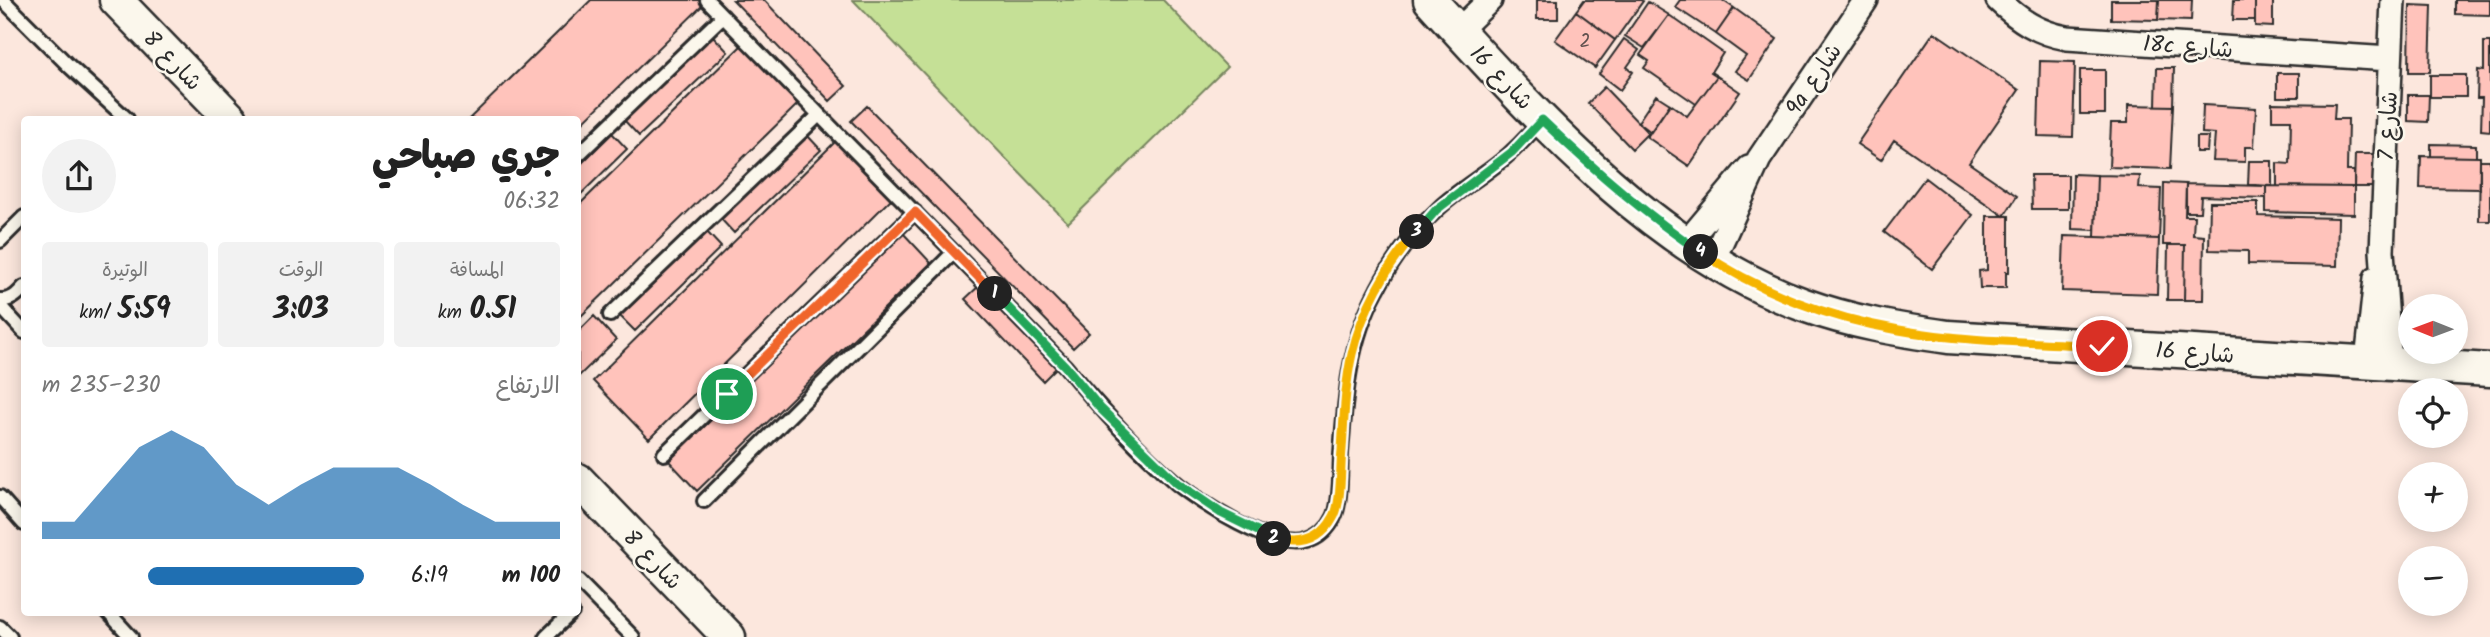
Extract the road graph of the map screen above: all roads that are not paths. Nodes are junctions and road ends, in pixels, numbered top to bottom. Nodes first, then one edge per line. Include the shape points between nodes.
1 (3, 0) edge
2 (116, 0) edge
3 (707, 0) edge
4 (1430, 0) edge
5 (1490, 0) edge
6 (1866, 0) edge
7 (1998, 0) edge
8 (2393, 0) edge
9 (723, 16) junction
10 (1458, 31) junction
11 (2390, 59) junction
12 (819, 114) junction
13 (121, 116) edge
14 (227, 116) edge
15 (1542, 120) junction
16 (581, 152) edge
17 (1759, 159) junction
18 (915, 212) junction
19 (21, 220) edge
20 (0, 241) edge
21 (1687, 242) junction
22 (954, 252) junction
23 (1713, 260) junction
24 (21, 292) edge
25 (0, 300) edge
26 (0, 306) edge
27 (610, 315) dead end
28 (21, 329) edge
29 (2379, 363) junction
30 (2490, 369) edge
31 (664, 454) dead end
32 (581, 483) edge
33 (0, 497) edge
34 (704, 501) dead end
35 (21, 521) edge
36 (581, 584) edge
37 (591, 595) junction
38 (581, 604) edge
39 (112, 616) edge
40 (568, 616) edge
41 (0, 627) edge
42 (10, 637) edge
43 (131, 637) edge
44 (547, 637) edge
45 (633, 637) edge
46 (729, 637) edge

1 - 13 lane
2 - 14 street, شارع 8
3 - 9 lane
4 - 10 street, شارع 16
5 - 10 street
6 - 17 street, 9a شارع
7 - 11 street, 18c شارع via 2030,27 2067,38
8 - 11 street, شارع 7
9 - 12 lane
9 - 16 lane
10 - 15 street, شارع 16
11 - 29 street, شارع 7
12 - 18 lane
12 - 27 lane
15 - 21 street, شارع 16 via 1590,166
15 - 22 lane via 1499,163 1436,210 1394,261 1377,290 1352,352 1335,516 1322,534 1306,542 1270,537 1221,513 1177,483
17 - 21 street, 9a شارع
17 - 23 street, 9a شارع
18 - 22 lane
18 - 31 lane
19 - 20 lane
21 - 23 street, شارع 16
22 - 34 lane
23 - 29 street, شارع 16 via 1802,304 1899,330 1948,337
24 - 25 lane
26 - 28 lane
29 - 30 street, شارع 16
32 - 46 street, شارع 8
33 - 35 lane
36 - 37 lane
37 - 38 lane
37 - 45 lane
39 - 43 lane
40 - 44 lane
41 - 42 lane

